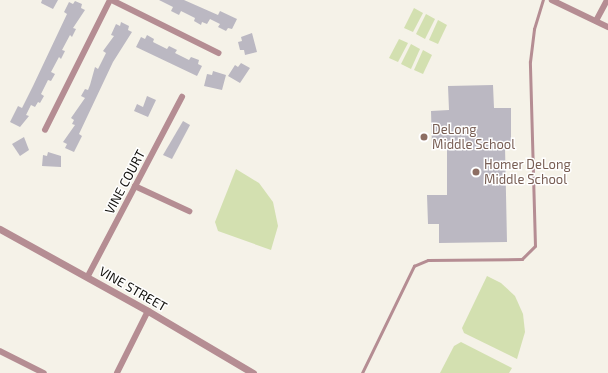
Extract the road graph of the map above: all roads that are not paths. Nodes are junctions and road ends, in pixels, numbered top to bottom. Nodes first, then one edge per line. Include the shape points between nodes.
1 (111, 0) edge
2 (543, 0) edge
3 (552, 0) edge
4 (607, 0) edge
5 (596, 21) junction
6 (608, 27) edge
7 (219, 53) dead end
8 (182, 97) dead end
9 (44, 130) dead end
10 (136, 186) junction
11 (189, 211) dead end
12 (0, 229) edge
13 (88, 276) junction
14 (148, 311) junction
15 (0, 351) edge
16 (44, 373) edge
17 (117, 373) edge
18 (253, 373) edge
19 (362, 373) edge

1 - 7 street
1 - 9 street
2 - 19 lane via 534,29 530,62 535,246 522,258 428,260 414,266
3 - 5 street
4 - 5 street
5 - 6 street
8 - 10 street, VINE COURT
10 - 11 street
10 - 13 street, VINE COURT
12 - 13 street, VINE STREET
13 - 14 street, VINE STREET
14 - 17 street
14 - 18 street, VINE STREET
15 - 16 street

